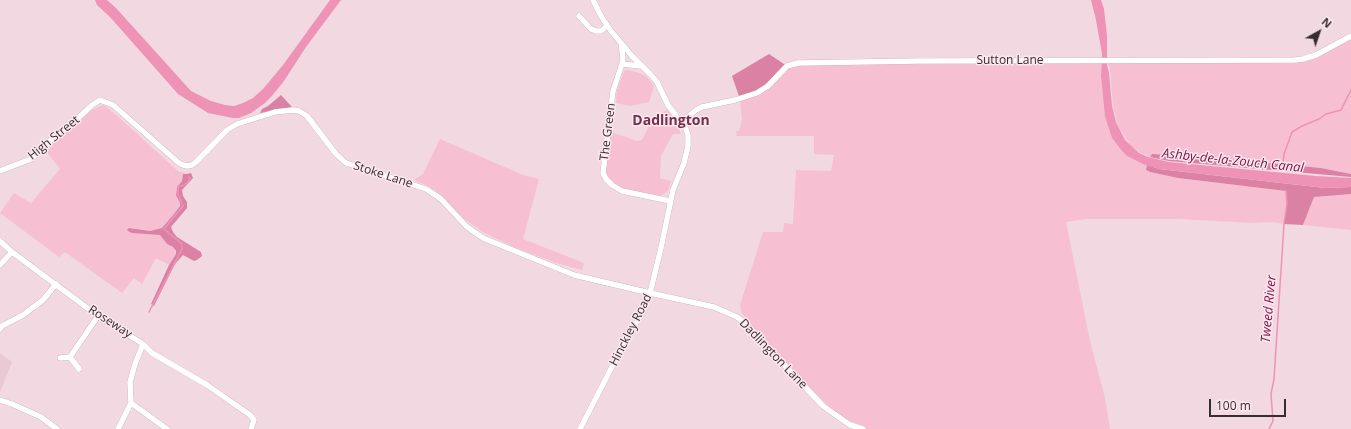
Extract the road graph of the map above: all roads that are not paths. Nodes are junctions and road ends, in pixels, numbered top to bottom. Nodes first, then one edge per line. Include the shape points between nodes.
1 (593, 0) edge
2 (579, 16) dead end
3 (584, 21) junction
4 (579, 26) dead end
5 (608, 26) junction
6 (1351, 36) edge
7 (621, 42) junction
8 (622, 64) junction
9 (641, 66) junction
10 (105, 101) joint
11 (682, 122) junction
12 (0, 171) edge
13 (670, 201) junction
14 (0, 241) edge
15 (12, 252) junction
16 (0, 265) edge
17 (56, 284) junction
18 (650, 294) junction
19 (98, 316) junction
20 (0, 329) edge
21 (143, 344) junction
22 (70, 357) junction
23 (60, 358) dead end
24 (79, 369) dead end
25 (0, 400) edge
26 (131, 402) junction
27 (57, 429) edge
28 (118, 429) edge
29 (166, 429) edge
30 (251, 429) edge
31 (580, 429) edge
32 (863, 429) edge

1 - 5 street
2 - 3 street
3 - 4 street
3 - 5 street via 596,31
5 - 7 street
6 - 11 street, Sutton Lane via 1316,55 1303,59 798,62 787,66 768,86 757,93 702,107
7 - 8 street, The Green
7 - 9 street
8 - 9 street
8 - 13 street, The Green via 613,91 603,173 612,185 622,191
9 - 11 street via 652,76 668,105
10 - 12 street, High Street via 100,100 92,104 31,159
10 - 18 street, Stoke Lane via 187,166 192,166 227,130 237,124 275,112 299,111 307,116 346,163 426,189 440,199 467,227 483,238 574,275
11 - 13 street, Hinckley Road via 688,135 687,153
13 - 18 street, Hinckley Road via 662,248
14 - 15 street, Roseway
15 - 16 street
15 - 17 street, Roseway
17 - 19 street, Roseway
17 - 20 street via 42,300
18 - 31 street, Hinckley Road
18 - 32 street, Dadlington Lane via 714,307 737,317 823,406 850,424
19 - 21 street, Roseway
19 - 22 street
21 - 26 street via 130,382
21 - 30 street, Roseway via 152,354 207,384 253,417
22 - 23 street
22 - 24 street
25 - 27 street via 41,417
26 - 28 street
26 - 29 street

